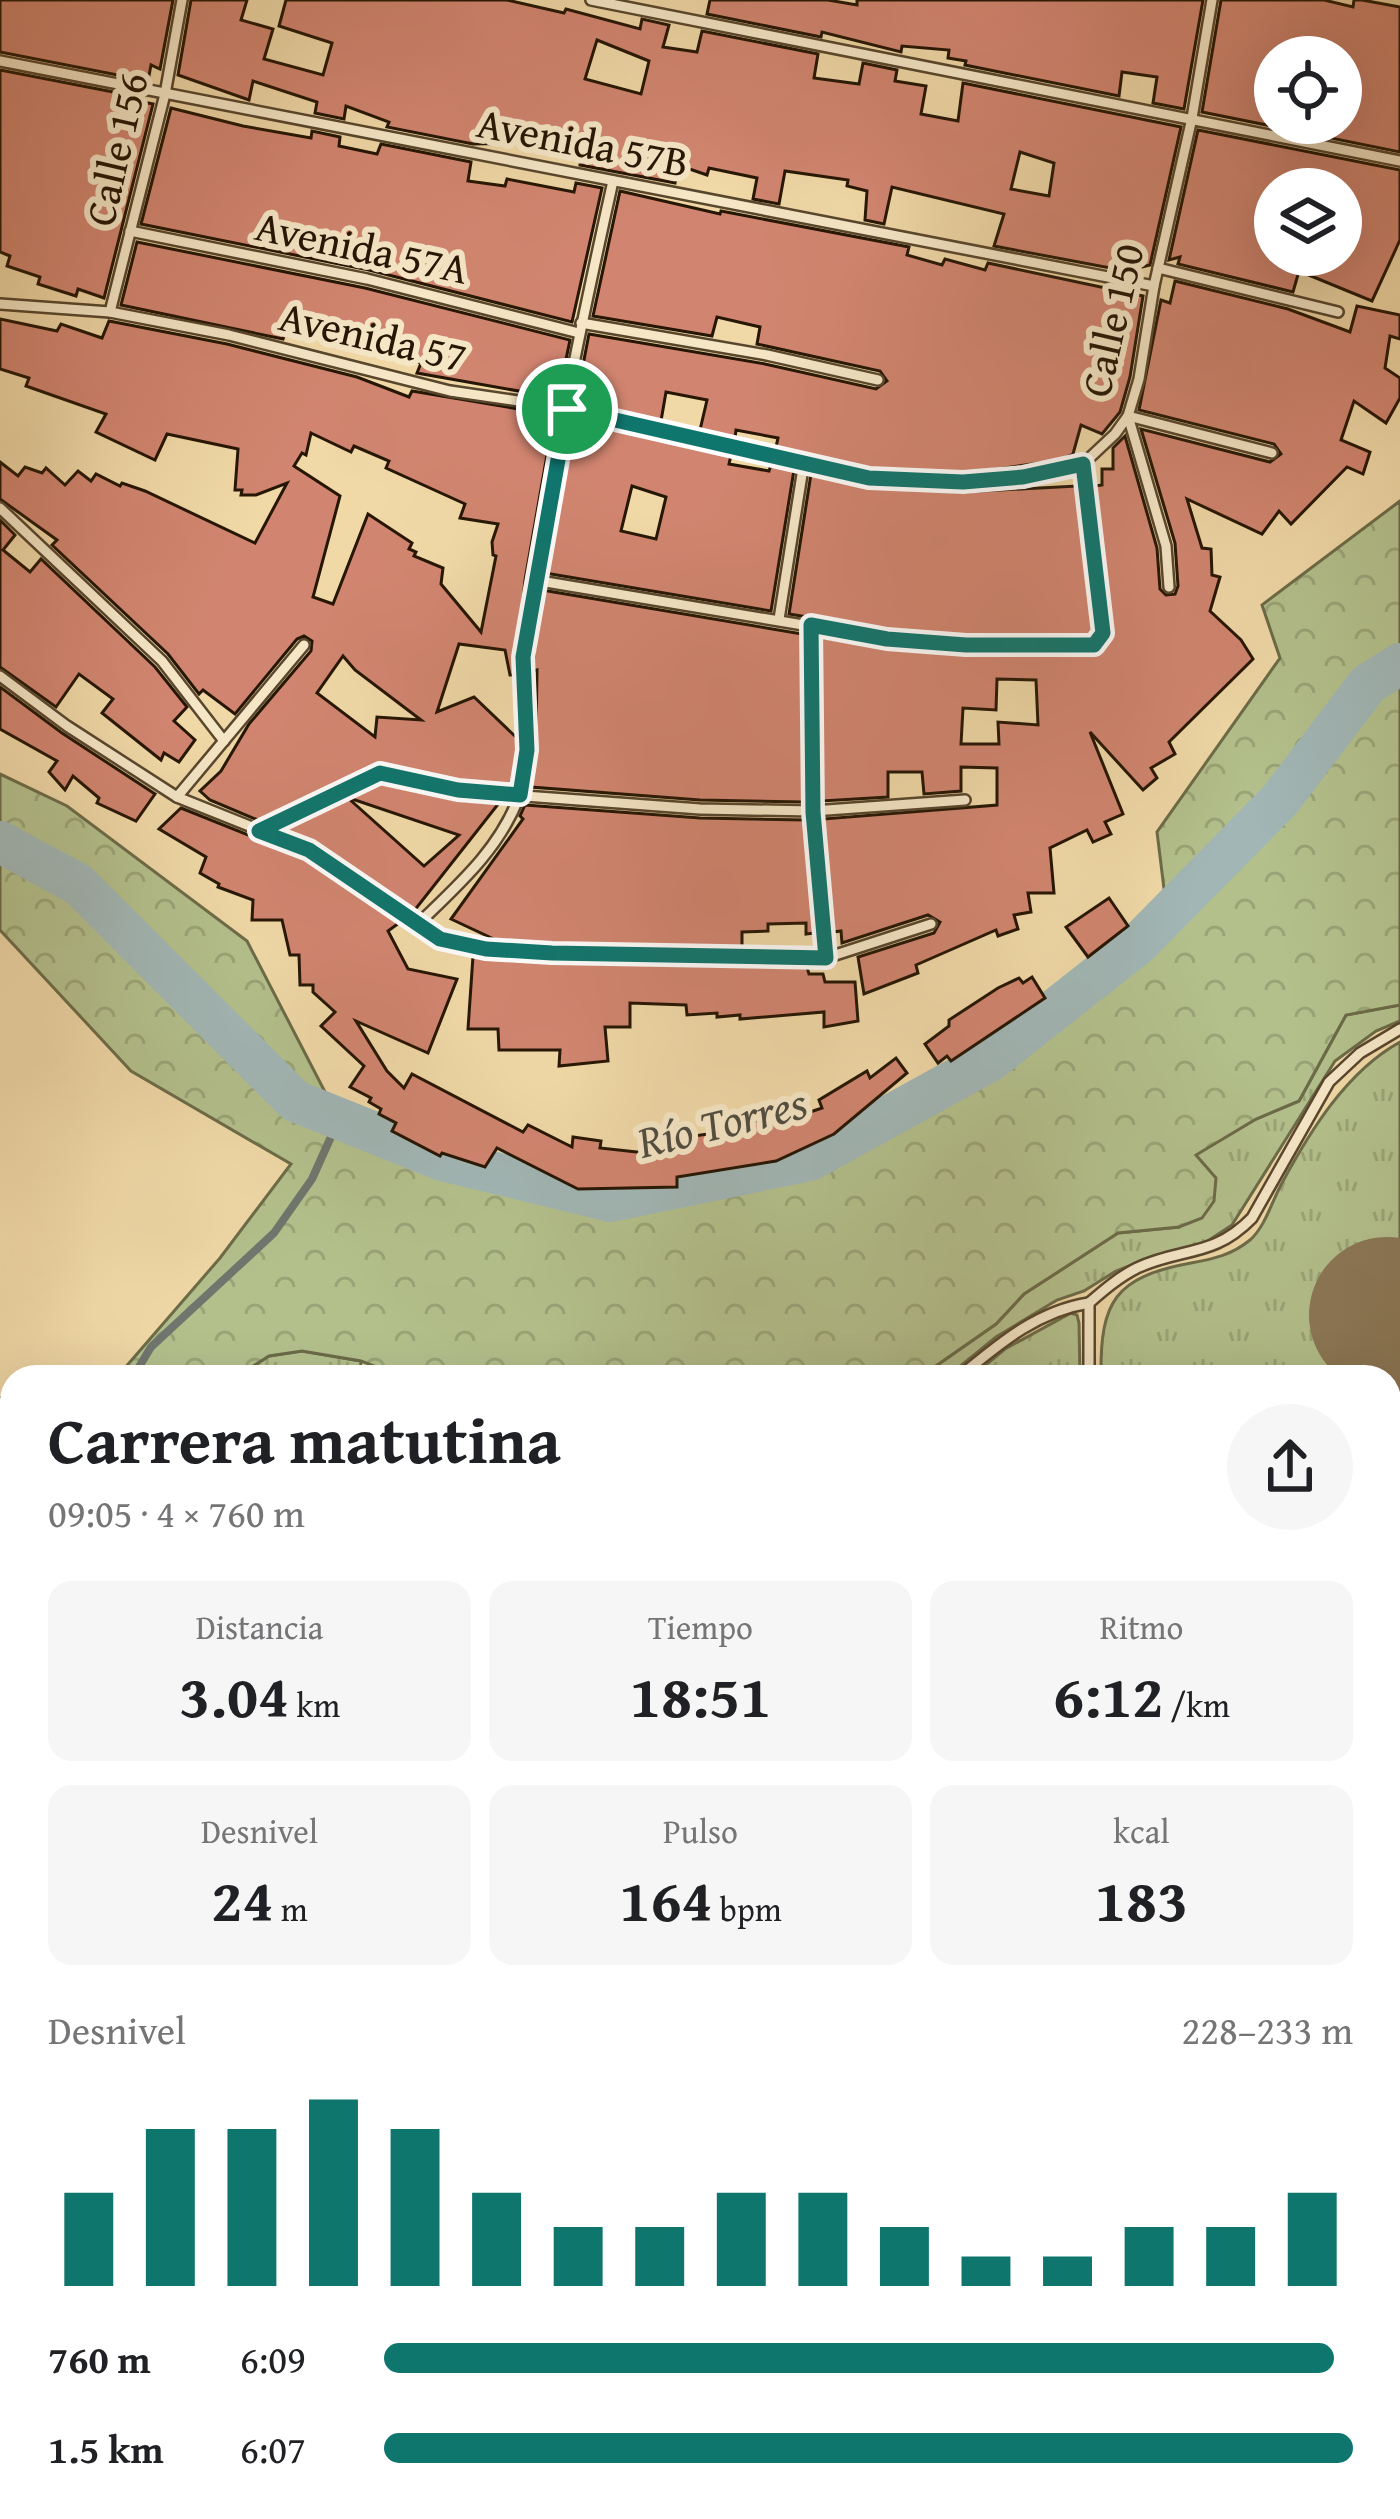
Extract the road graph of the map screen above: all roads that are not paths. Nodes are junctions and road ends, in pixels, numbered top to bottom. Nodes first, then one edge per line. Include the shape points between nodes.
1 (182, 0) edge
2 (591, 0) edge
3 (1212, 0) edge
4 (0, 62) edge
5 (165, 94) junction
6 (1192, 118) junction
7 (1400, 160) edge
8 (613, 182) junction
9 (130, 232) junction
10 (1158, 268) junction
11 (1154, 286) junction
12 (0, 304) edge
13 (110, 312) junction
14 (1339, 312) dead end
15 (580, 328) junction
16 (878, 380) dead end
17 (567, 409) junction
18 (1128, 416) junction
19 (1272, 453) dead end
20 (804, 462) junction
21 (1083, 464) junction
22 (0, 508) edge
23 (534, 580) junction
24 (1169, 587) dead end
25 (778, 619) junction
26 (811, 625) junction
27 (304, 645) dead end
28 (0, 676) edge
29 (224, 741) junction
30 (520, 795) junction
31 (177, 796) junction
32 (965, 800) dead end
33 (813, 812) junction
34 (259, 831) junction
35 (931, 924) dead end
36 (417, 925) junction
37 (826, 958) junction
38 (1400, 1029) edge
39 (1089, 1303) junction
40 (973, 1365) edge
41 (1089, 1365) edge

1 - 5 lane, Calle 156
2 - 6 lane
3 - 6 lane, Calle 150
4 - 5 lane, Avenida 57B
5 - 8 lane, Avenida 57B
5 - 9 lane, Calle 156
6 - 7 lane
6 - 10 lane, Calle 150
8 - 11 lane, Avenida 57B
8 - 15 lane
9 - 13 lane, Calle 156
9 - 15 lane, Avenida 57A
10 - 11 lane, Calle 150
10 - 14 lane
11 - 18 lane, Calle 150
12 - 13 lane, Avenida 57
13 - 17 lane, Avenida 57 via 450,391
15 - 16 lane, Avenida 57A
15 - 17 lane
17 - 20 lane, Avenida 57
17 - 23 lane
18 - 19 lane
18 - 21 lane, Calle 150
18 - 24 lane via 1166,546
20 - 21 lane, Avenida 57 via 930,482
20 - 25 lane
21 - 26 lane via 1100,641 966,645
22 - 29 lane via 162,662
23 - 25 lane
23 - 30 lane
25 - 26 lane
26 - 33 lane
27 - 29 lane
28 - 31 lane
29 - 31 lane
30 - 33 lane
30 - 34 lane via 380,773
30 - 36 lane via 489,853
31 - 34 lane
32 - 33 lane
33 - 37 lane
34 - 36 lane via 309,850
35 - 37 lane
36 - 37 lane via 486,949
38 - 39 lane via 1329,1082 1236,1235 1138,1268
39 - 40 lane via 1040,1317
39 - 41 lane

